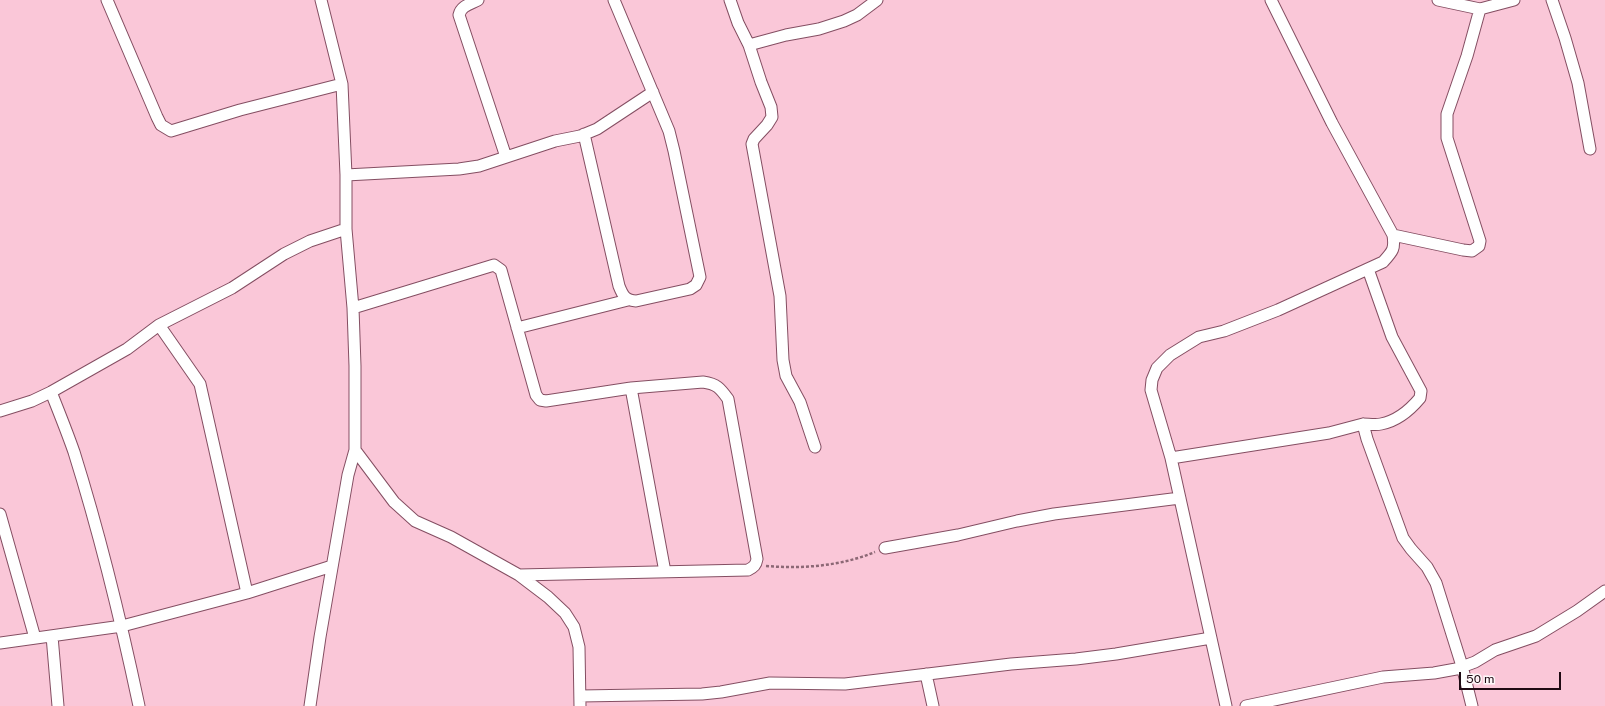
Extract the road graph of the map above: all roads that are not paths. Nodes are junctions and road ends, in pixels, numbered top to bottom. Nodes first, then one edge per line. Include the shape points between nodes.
1 (107, 0) edge
2 (322, 0) edge
3 (478, 0) edge
4 (614, 0) edge
5 (730, 0) edge
6 (877, 0) edge
7 (1273, 0) edge
8 (1438, 0) edge
9 (1514, 0) edge
10 (1552, 0) edge
11 (1480, 9) junction
12 (749, 45) junction
13 (342, 84) junction
14 (653, 92) junction
15 (584, 134) junction
16 (1590, 149) dead end
17 (506, 157) junction
18 (346, 175) junction
19 (346, 229) junction
20 (1393, 234) junction
21 (1368, 269) junction
22 (628, 300) junction
23 (354, 308) junction
24 (159, 325) junction
25 (517, 328) junction
26 (630, 388) junction
27 (51, 392) junction
28 (0, 411) edge
29 (1362, 424) junction
30 (815, 447) dead end
31 (355, 450) junction
32 (1172, 458) junction
33 (1180, 498) junction
34 (0, 514) edge
35 (885, 548) road end
36 (332, 566) junction
37 (665, 572) junction
38 (519, 575) junction
39 (1605, 591) edge
40 (247, 593) junction
41 (122, 626) junction
42 (52, 636) junction
43 (35, 638) junction
44 (1211, 638) junction
45 (0, 643) edge
46 (1462, 666) junction
47 (926, 674) junction
48 (580, 701) edge
49 (58, 706) edge
50 (139, 706) edge
51 (310, 706) edge
52 (932, 706) edge
53 (1226, 706) edge
54 (1246, 706) edge
55 (1472, 706) edge

1 - 13 street via 156,117 161,125 171,131
2 - 13 street
3 - 17 street via 463,7 459,15
4 - 14 street
5 - 12 street
6 - 12 street via 858,15 844,21
7 - 20 street via 1332,123
8 - 11 street
9 - 11 street
10 - 16 street via 1578,83
11 - 20 street via 1447,114 1447,138 1480,246 1472,251 1463,250
12 - 30 street via 771,106 772,117 752,144 780,296 783,360 786,376 800,402
13 - 18 street
14 - 15 street via 597,129
14 - 22 street via 669,131 700,277 696,285 690,289
15 - 17 street
15 - 22 street via 619,286
17 - 18 street via 458,169
18 - 19 street
19 - 23 street
19 - 24 street via 299,246 232,288
20 - 21 street via 1393,252 1384,262
21 - 29 street via 1392,337 1421,391 1420,398 1413,407 1397,418 1381,424
21 - 32 street via 1278,310 1199,337 1170,355 1157,368 1151,390
22 - 25 street
23 - 25 street via 494,265 501,270
23 - 31 street
24 - 27 street via 127,350
24 - 40 street via 200,384
25 - 26 street via 536,395 540,400
26 - 37 street
26 - 37 street via 703,382 714,384 728,399 756,564 748,570
27 - 28 street
27 - 41 street via 81,476
29 - 32 street via 1329,433
29 - 46 street via 1404,538 1436,583
31 - 36 street via 348,475
31 - 38 street via 394,502 415,522 451,537
32 - 33 street
33 - 35 street via 1054,514
33 - 44 street
34 - 43 street
36 - 40 street
36 - 51 street
37 - 38 street
38 - 48 street via 565,613 574,627 579,647
39 - 46 street via 1536,636 1495,650 1475,662
40 - 41 street
41 - 42 street
41 - 50 street
42 - 43 street
42 - 49 street
43 - 45 street
44 - 47 street via 1116,654
44 - 53 street
46 - 54 street via 1434,673 1383,677
46 - 55 street
47 - 48 street via 845,684 770,683 702,694
47 - 52 street

